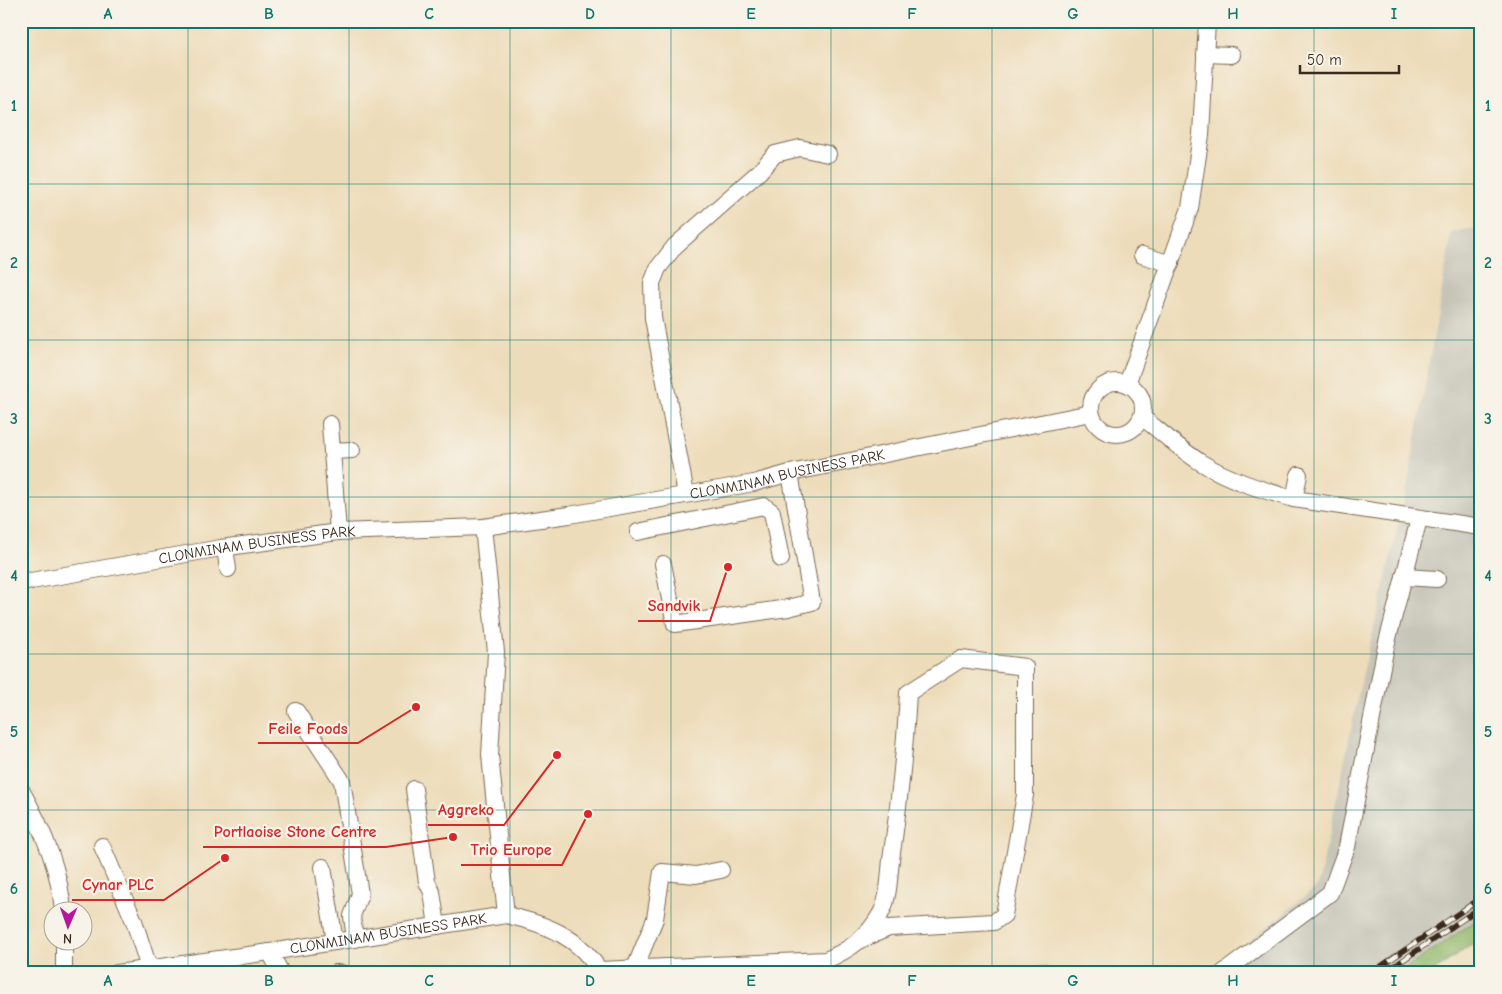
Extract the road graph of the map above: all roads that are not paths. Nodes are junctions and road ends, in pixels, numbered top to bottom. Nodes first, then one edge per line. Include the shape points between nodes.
1 (1207, 21) edge
2 (1205, 54) junction
3 (1232, 55) dead end
4 (828, 154) dead end
5 (1142, 255) dead end
6 (1171, 264) junction
7 (1127, 384) junction
8 (1091, 413) junction
9 (1142, 417) junction
10 (330, 424) dead end
11 (352, 450) dead end
12 (332, 451) junction
13 (790, 473) junction
14 (1299, 475) dead end
15 (686, 494) junction
16 (1294, 499) junction
17 (1419, 518) junction
18 (483, 527) junction
19 (1481, 527) edge
20 (338, 532) junction
21 (638, 532) dead end
22 (802, 546) junction
23 (225, 548) junction
24 (664, 564) dead end
25 (228, 569) dead end
26 (1404, 577) junction
27 (1437, 579) dead end
28 (25, 582) edge
29 (296, 711) dead end
30 (414, 789) dead end
31 (21, 790) edge
32 (102, 846) dead end
33 (324, 867) dead end
34 (721, 870) dead end
35 (60, 902) edge
36 (506, 915) junction
37 (436, 926) junction
38 (355, 939) junction
39 (863, 939) junction
40 (335, 942) junction
41 (64, 952) edge
42 (270, 952) junction
43 (149, 968) junction
44 (635, 968) junction
45 (600, 971) edge
46 (64, 973) edge
47 (117, 973) edge
48 (281, 973) edge
49 (335, 973) edge
50 (342, 973) edge
51 (1223, 973) edge

1 - 2 street
2 - 3 street
2 - 6 street via 1196,184
4 - 15 street via 800,148 775,154 759,172 674,246 658,268 652,283 655,331
5 - 6 street
6 - 7 street
7 - 8 street via 1111,383 1097,391
7 - 9 street via 1139,394
8 - 9 street via 1099,428 1115,434 1131,430
8 - 13 street, CLONMINAM BUSINESS PARK
9 - 16 street via 1200,462 1238,481
10 - 12 street
11 - 12 street
12 - 20 street
13 - 15 street, CLONMINAM BUSINESS PARK
13 - 22 street
14 - 16 street
15 - 18 street, CLONMINAM BUSINESS PARK
16 - 17 street
17 - 19 street
17 - 26 street
18 - 20 street, CLONMINAM BUSINESS PARK
18 - 36 street, CLONMINAM BUSINESS PARK via 496,652 490,755
20 - 23 street, CLONMINAM BUSINESS PARK
21 - 22 street via 764,506 772,512 780,555
22 - 24 street via 812,602 675,624
23 - 25 street
23 - 28 street, CLONMINAM BUSINESS PARK
26 - 27 street
26 - 51 street via 1386,646 1347,848 1330,893
29 - 38 street via 342,781 360,894 352,916
30 - 37 street
31 - 35 street via 48,848
32 - 43 street via 134,921
33 - 40 street
34 - 44 street via 696,875 662,872 655,919
36 - 37 street, CLONMINAM BUSINESS PARK
36 - 45 street, CLONMINAM BUSINESS PARK via 559,931
37 - 38 street, CLONMINAM BUSINESS PARK
38 - 40 street, CLONMINAM BUSINESS PARK
39 - 39 street via 881,914 886,893 903,776 908,693 961,659 1025,667 1026,795 1004,915 994,922 889,928
39 - 44 street via 826,960
40 - 42 street, CLONMINAM BUSINESS PARK
41 - 46 street
42 - 43 street, CLONMINAM BUSINESS PARK
42 - 48 street, CLONMINAM BUSINESS PARK
43 - 47 street, CLONMINAM BUSINESS PARK
44 - 45 street
49 - 50 street

